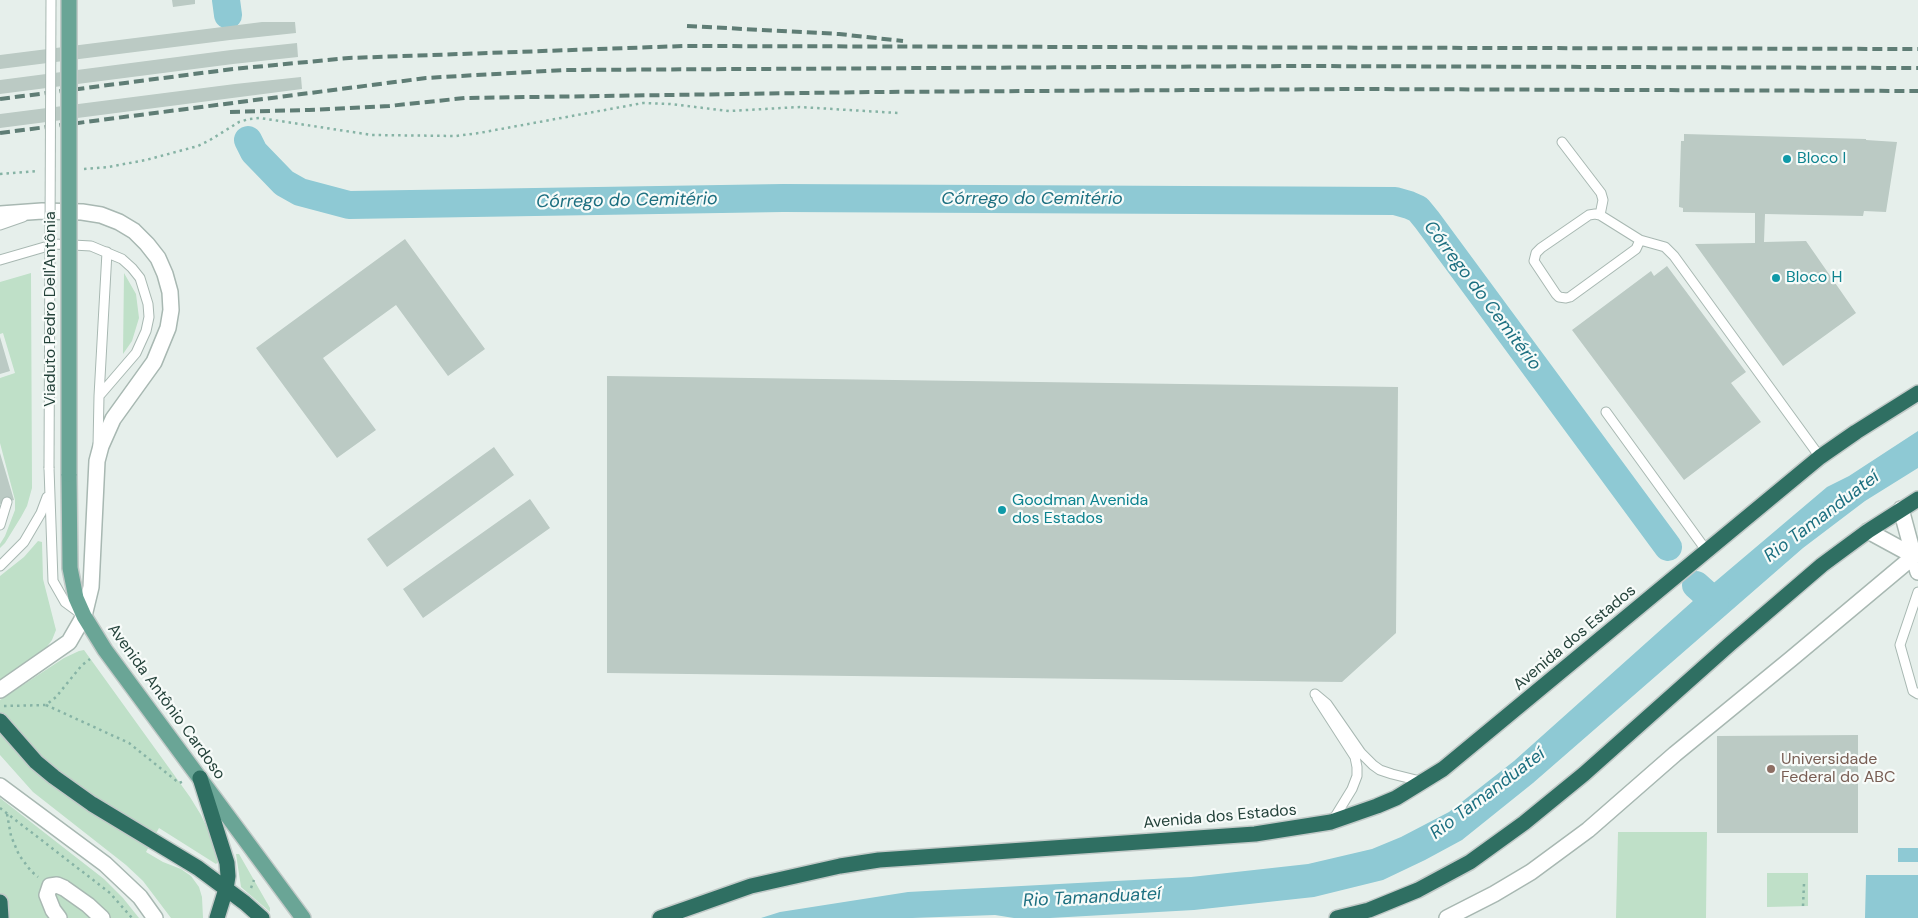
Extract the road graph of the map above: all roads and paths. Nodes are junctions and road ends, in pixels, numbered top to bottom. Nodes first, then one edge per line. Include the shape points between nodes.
1 (51, 0) edge
2 (69, 0) edge
3 (898, 113) dead end
4 (1562, 142) dead end
5 (78, 169) dead end
6 (39, 171) dead end
7 (0, 174) edge
8 (42, 211) junction
9 (0, 214) edge
10 (1600, 215) junction
11 (0, 225) edge
12 (1640, 240) junction
13 (107, 252) junction
14 (0, 260) edge
15 (1918, 393) edge
16 (100, 396) junction
17 (1606, 412) dead end
18 (1820, 457) junction
19 (97, 461) junction
20 (49, 492) junction
21 (1918, 499) edge
22 (7, 502) dead end
23 (1901, 509) junction
24 (0, 525) edge
25 (1868, 531) junction
26 (1706, 550) junction
27 (1914, 556) junction
28 (0, 566) edge
29 (1918, 572) edge
30 (1918, 592) edge
31 (84, 616) junction
32 (90, 659) dead end
33 (0, 690) edge
34 (1918, 694) edge
35 (46, 705) junction
36 (0, 707) edge
37 (0, 720) edge
38 (200, 778) junction
39 (0, 779) edge
40 (1425, 782) junction
41 (0, 786) edge
42 (18, 799) junction
43 (0, 808) edge
44 (6, 813) junction
45 (1331, 822) junction
46 (1804, 884) dead end
47 (50, 886) junction
48 (226, 889) junction
49 (0, 902) edge
50 (1803, 906) dead end
51 (2, 918) edge
52 (59, 918) edge
53 (102, 918) edge
54 (132, 918) edge
55 (155, 918) edge
56 (218, 918) edge
57 (262, 918) edge
58 (304, 918) edge
59 (660, 918) edge
60 (1337, 918) edge
61 (1447, 918) edge

1 - 20 lane, Viaduto Pedro Dell'Antônia, bridge
2 - 31 main road, Viaduto Pedro Dell'Antônia, bridge via 70,568 76,598
3 - 5 path via 800,107 729,111 643,103 456,136 372,135 260,118 239,122 210,140 182,150 108,167
4 - 10 lane via 1601,193
6 - 7 path
8 - 9 street
8 - 11 lane
8 - 19 street via 101,215 134,231 158,258 170,292 171,310 162,345 106,432
10 - 12 lane
10 - 12 lane via 1589,215 1536,253 1535,264 1559,297 1570,297 1636,249
12 - 18 lane via 1659,244 1670,251
13 - 14 lane via 91,246 55,244
13 - 16 lane
13 - 16 lane via 122,259 140,278 147,297 149,317 136,354
15 - 18 highway, Avenida dos Estados
16 - 19 lane
17 - 26 lane
18 - 26 highway, Avenida dos Estados
19 - 31 street via 91,587
20 - 28 lane via 29,535
20 - 31 lane, Avenida Antônio Cardoso via 53,581 65,602
21 - 23 highway
22 - 24 lane
23 - 25 highway
23 - 27 street
25 - 27 street
25 - 60 highway via 1822,565 1584,774 1494,845 1418,890 1369,910
26 - 40 highway, Avenida dos Estados via 1466,752
27 - 29 street
27 - 61 street via 1573,841 1531,872
30 - 34 lane via 1900,645 1913,691
31 - 33 street via 69,642
31 - 38 main road, Avenida Antônio Cardoso via 105,650
32 - 35 path
35 - 36 path
35 - 38 path via 129,743 179,783
37 - 48 highway via 36,762 54,777
38 - 48 highway via 228,863
38 - 58 main road, Avenida Antônio Cardoso
39 - 42 street
40 - 45 highway, Avenida dos Estados via 1390,801
40 - 45 lane via 1392,774 1373,765 1327,704 1314,694 1355,757 1357,767 1352,789
41 - 42 street
42 - 55 street via 105,864 140,897
43 - 44 path
44 - 47 path via 19,855 31,871
44 - 54 path via 110,893
45 - 59 highway, Avenida dos Estados via 1255,834 879,860 751,886
46 - 50 path
47 - 52 street via 47,895
47 - 53 street via 64,888
48 - 56 highway
48 - 57 highway
49 - 51 highway

